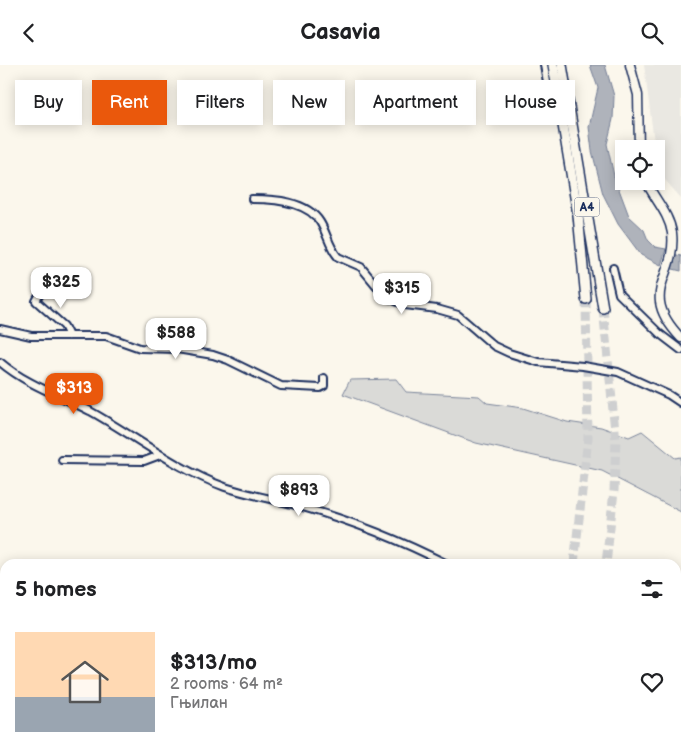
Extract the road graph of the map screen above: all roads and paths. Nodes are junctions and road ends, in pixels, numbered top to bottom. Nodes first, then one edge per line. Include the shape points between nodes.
1 (544, 65) edge
2 (553, 65) edge
3 (562, 65) edge
4 (630, 65) edge
5 (547, 80) edge
6 (638, 140) edge
7 (651, 190) edge
8 (252, 199) dead end
9 (613, 267) dead end
10 (55, 281) dead end
11 (586, 299) tunnel mouth
12 (603, 308) tunnel mouth
13 (0, 329) edge
14 (69, 336) junction
15 (681, 338) edge
16 (681, 350) edge
17 (0, 362) edge
18 (324, 378) dead end
19 (681, 403) edge
20 (160, 455) junction
21 (62, 460) dead end
22 (435, 559) edge

1 - 5 street
2 - 11 highway, A4 via 578,215
3 - 12 highway, A4
4 - 6 main road via 638,95
7 - 15 main road via 669,221 672,239 661,282 662,309 667,322
8 - 19 street via 282,201 313,215 321,223 338,257 361,267 384,294 396,302 458,315 494,346 509,353 538,362 618,372
9 - 16 street via 619,294
10 - 14 street via 36,301 64,326
13 - 14 street via 31,336
14 - 18 street via 106,336 140,348 213,355 281,386 320,388 324,386
17 - 20 street via 26,381 104,419
20 - 21 street via 144,461
20 - 22 street via 226,487 357,525

